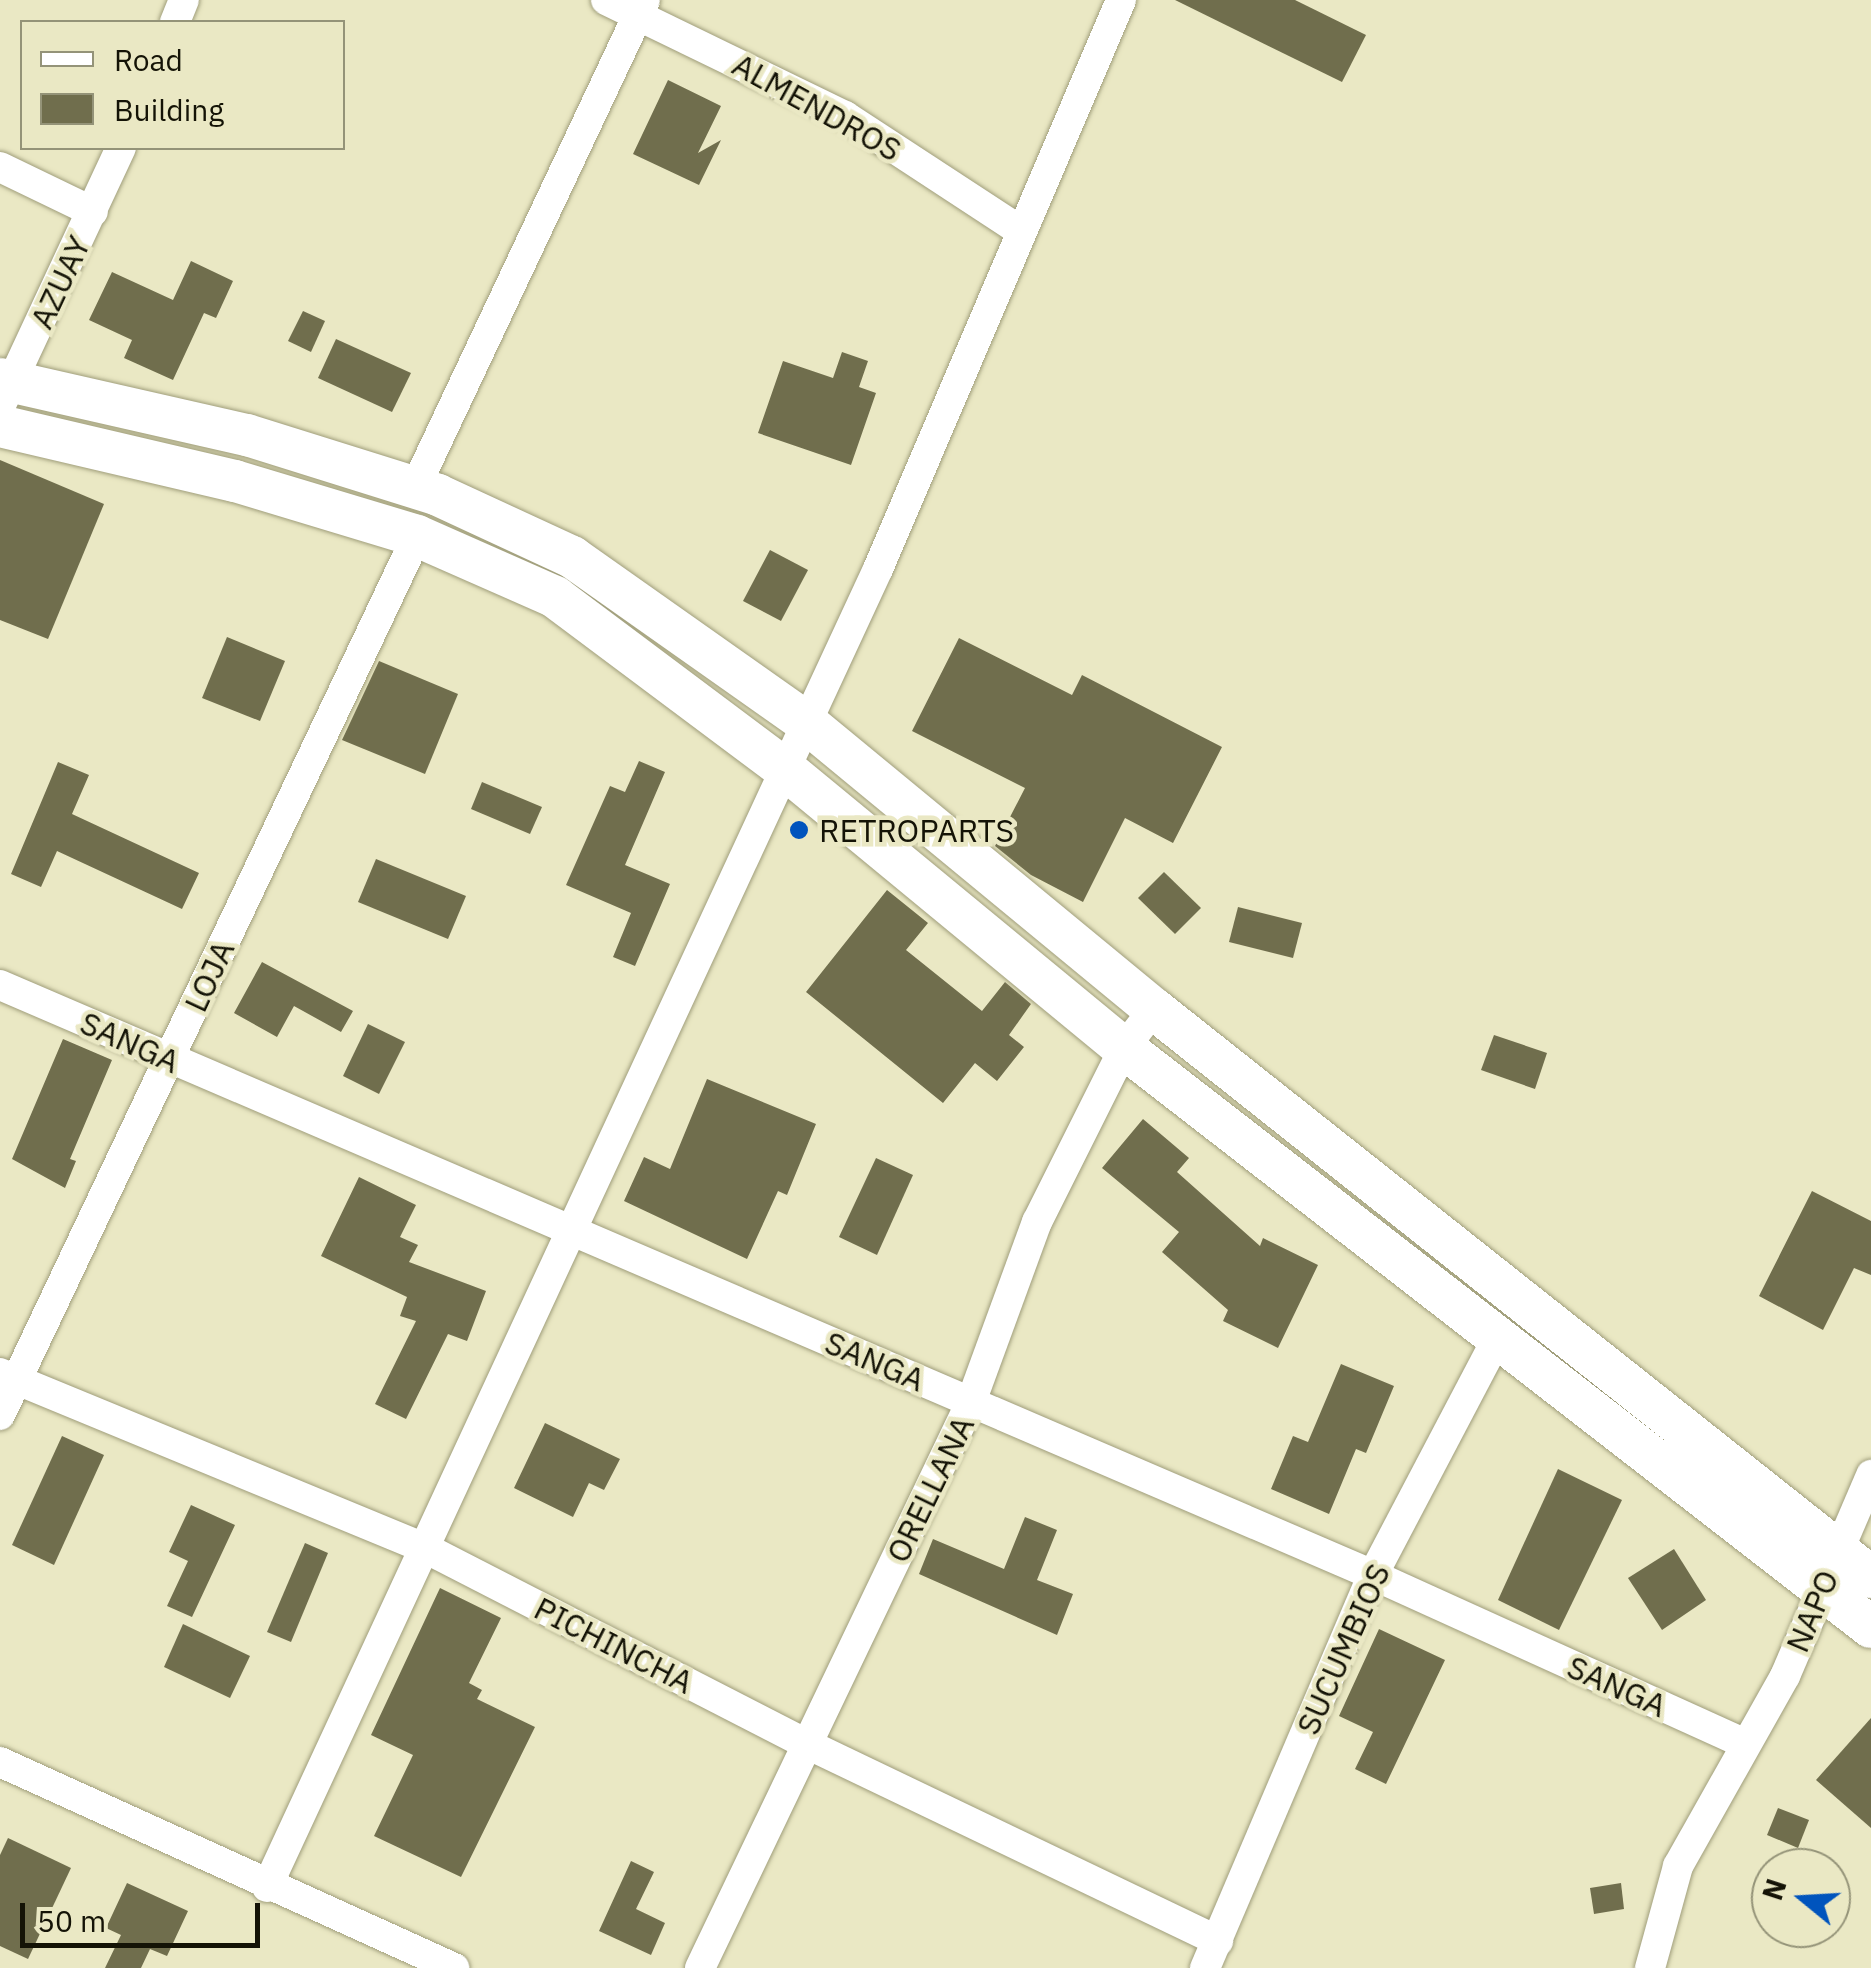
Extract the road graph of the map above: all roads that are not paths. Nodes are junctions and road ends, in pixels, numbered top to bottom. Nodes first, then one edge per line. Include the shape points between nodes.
1 (606, 0) edge
2 (1121, 0) edge
3 (642, 6) edge
4 (120, 150) edge
5 (0, 167) edge
6 (93, 212) junction
7 (1020, 230) junction
8 (4, 389) edge
9 (0, 426) edge
10 (415, 488) junction
11 (416, 536) junction
12 (807, 723) junction
13 (785, 769) junction
14 (0, 985) edge
15 (1154, 1009) junction
16 (1124, 1048) junction
17 (169, 1059) junction
18 (570, 1232) junction
19 (1498, 1337) junction
20 (8, 1377) edge
21 (972, 1402) junction
22 (0, 1415) edge
23 (1871, 1474) edge
24 (425, 1548) junction
25 (1830, 1569) junction
26 (1373, 1576) junction
27 (1871, 1577) edge
28 (1871, 1627) edge
29 (807, 1744) junction
30 (1746, 1744) junction
31 (0, 1762) edge
32 (268, 1887) junction
33 (1212, 1954) edge
34 (455, 1968) edge
35 (700, 1968) edge
36 (1650, 1968) edge

1 - 3 street, ALMENDROS
2 - 7 street
3 - 7 street, ALMENDROS via 844,116
3 - 10 street
4 - 6 street, AZUAY
5 - 6 street
6 - 8 street, AZUAY
7 - 12 street
8 - 10 main road via 247,436
9 - 11 main road via 235,481
10 - 12 main road via 572,557
11 - 13 main road via 555,597
11 - 17 street, LOJA
12 - 13 street
12 - 15 main road
13 - 16 main road
13 - 18 street
14 - 17 street, SANGA
15 - 16 street, ORELLANA
15 - 25 main road
16 - 19 main road
16 - 21 street, ORELLANA via 1038,1222
17 - 18 street, SANGA
17 - 20 street, LOJA
18 - 21 street, SANGA
18 - 24 street
19 - 25 main road
19 - 26 street, SUCUMBIOS
20 - 22 street, LOJA
20 - 24 street, PICHINCHA
21 - 26 street, SANGA
21 - 29 street, ORELLANA
23 - 25 street, NAPO
24 - 29 street, PICHINCHA
24 - 32 street
25 - 27 main road
25 - 28 main road
25 - 30 street, NAPO via 1785,1676
26 - 30 street, SANGA
26 - 33 street, SUCUMBIOS
29 - 33 street, PICHINCHA
29 - 35 street, ORELLANA
30 - 36 street, NAPO via 1678,1866
31 - 32 street
32 - 34 street

